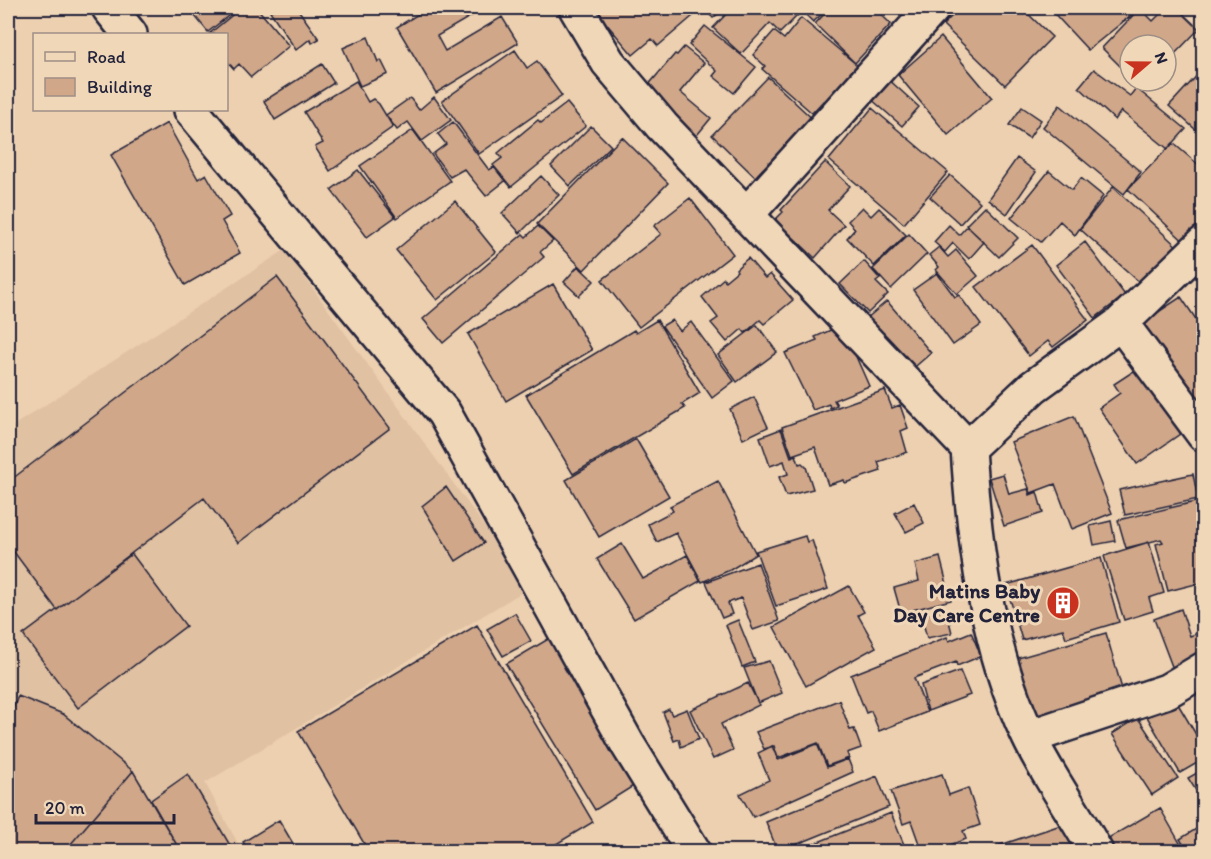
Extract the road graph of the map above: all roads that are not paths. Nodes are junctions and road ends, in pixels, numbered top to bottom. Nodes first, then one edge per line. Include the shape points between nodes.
1 (108, 8) edge
2 (576, 8) edge
3 (933, 8) edge
4 (129, 33) edge
5 (192, 111) edge
6 (747, 214) junction
7 (1203, 243) edge
8 (1121, 323) junction
9 (1203, 435) edge
10 (968, 448) junction
11 (1203, 669) edge
12 (1029, 737) junction
13 (694, 852) edge
14 (1096, 852) edge

1 - 4 street
2 - 6 street via 616,71 662,126
3 - 6 street
5 - 13 street via 444,413 628,745
6 - 10 street
7 - 8 street
8 - 9 street
8 - 10 street via 1032,387
10 - 12 street via 971,505 982,580 1005,674
11 - 12 street via 1167,691
12 - 14 street

